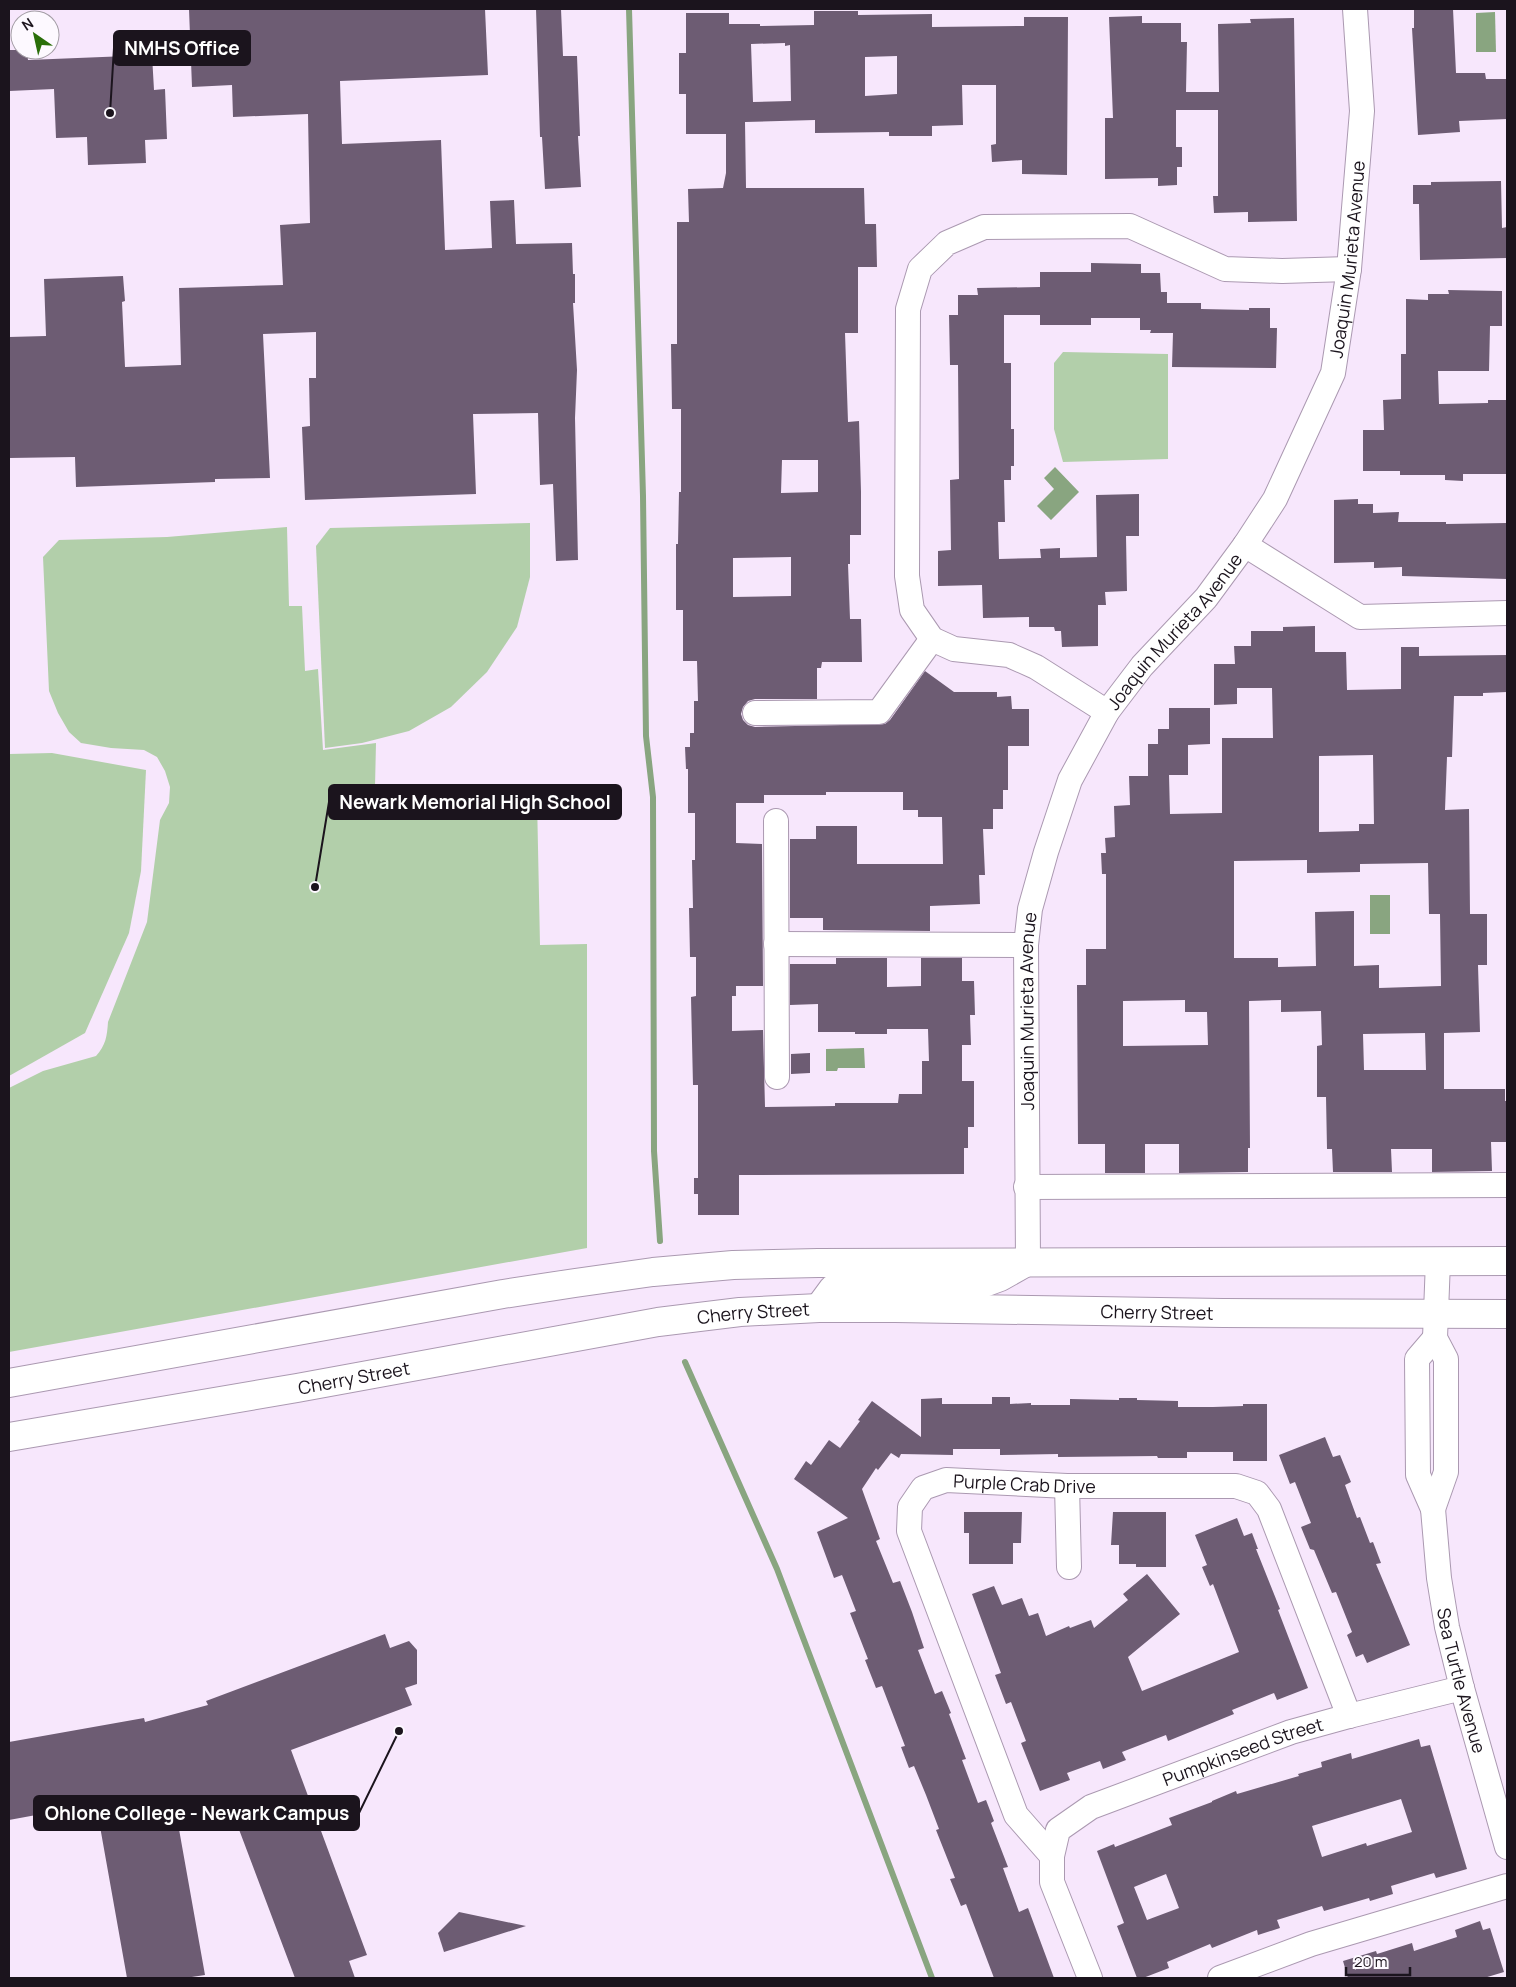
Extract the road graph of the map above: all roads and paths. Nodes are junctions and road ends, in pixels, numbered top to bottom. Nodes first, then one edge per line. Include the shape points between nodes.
1 (1355, 9) edge
2 (1349, 269) junction
3 (1245, 545) junction
4 (1507, 613) edge
5 (932, 639) junction
6 (1107, 712) junction
7 (755, 713) dead end
8 (776, 821) dead end
9 (776, 944) junction
10 (1026, 945) junction
11 (777, 1077) dead end
12 (1507, 1185) edge
13 (1026, 1187) junction
14 (1438, 1261) junction
15 (1507, 1261) edge
16 (1028, 1262) junction
17 (819, 1308) junction
18 (1507, 1314) edge
19 (1436, 1326) junction
20 (9, 1383) edge
21 (9, 1437) edge
22 (1067, 1486) junction
23 (1069, 1566) dead end
24 (1462, 1688) junction
25 (1349, 1716) junction
26 (1507, 1847) edge
27 (1052, 1856) junction
28 (1507, 1886) edge
29 (1090, 1978) edge
30 (1220, 1978) edge

1 - 2 street, Joaquin Murieta Avenue via 1362,111
2 - 3 street, Joaquin Murieta Avenue via 1333,373 1275,499
2 - 5 street via 1225,269 1130,226 984,227 947,243 920,269 908,308 907,576 912,610
3 - 4 street via 1360,617
3 - 6 street, Joaquin Murieta Avenue via 1206,598 1142,666
5 - 6 street via 954,648 1009,655 1036,667
5 - 7 street via 879,712
6 - 10 street, Joaquin Murieta Avenue via 1070,780 1033,899
8 - 9 street
9 - 10 street
9 - 11 street
10 - 13 street, Joaquin Murieta Avenue
12 - 13 street
13 - 16 street, Joaquin Murieta Avenue
14 - 15 main road
14 - 16 main road
14 - 19 street, Sea Turtle Avenue
16 - 17 main road via 1000,1278 981,1284 844,1285 833,1289
16 - 20 main road via 762,1265 653,1272 503,1294
17 - 19 main road, Cherry Street
17 - 21 main road, Cherry Street via 740,1312 658,1322
18 - 19 main road, Cherry Street
19 - 24 street, Sea Turtle Avenue via 1446,1359 1446,1472 1433,1509 1439,1578
22 - 23 street
22 - 25 street, Purple Crab Drive via 1236,1486 1257,1493 1269,1509
22 - 27 street, Purple Crab Drive via 946,1480 923,1488 910,1507 909,1531 1016,1815
24 - 25 street, Pumpkinseed Street
24 - 26 street, Sea Turtle Avenue
25 - 27 street, Pumpkinseed Street via 1291,1732 1091,1807 1058,1830
27 - 29 street, Pumpkinseed Street via 1052,1882
28 - 30 street via 1311,1944

